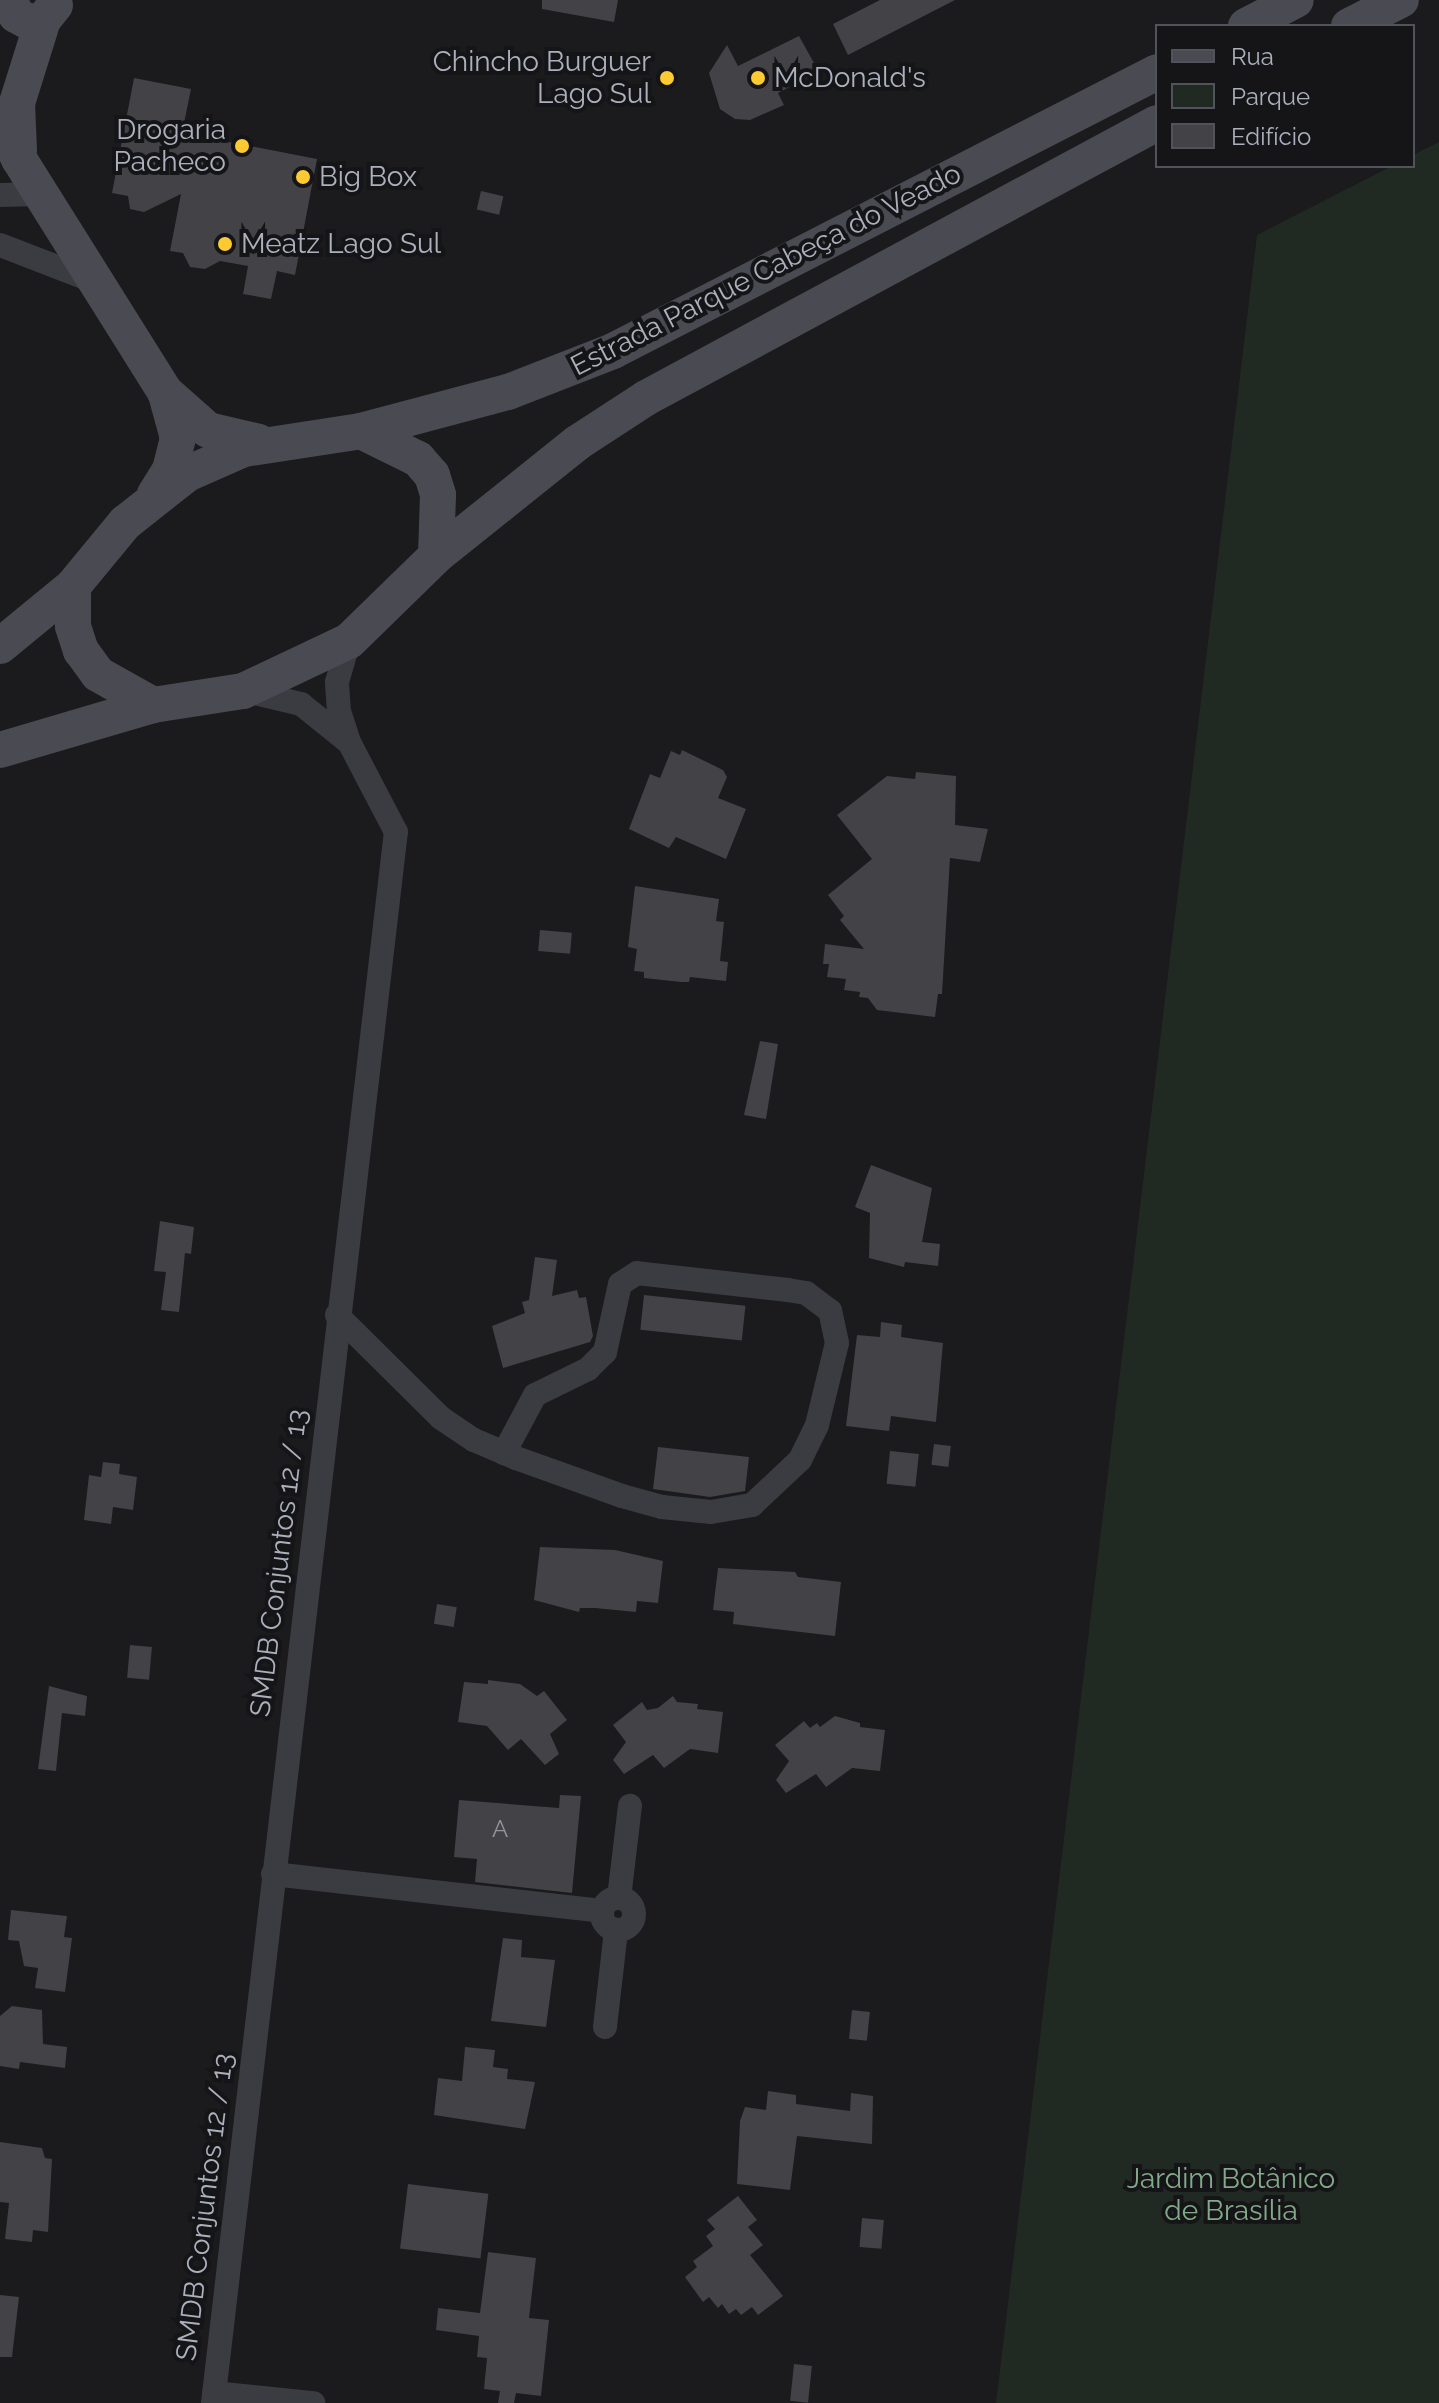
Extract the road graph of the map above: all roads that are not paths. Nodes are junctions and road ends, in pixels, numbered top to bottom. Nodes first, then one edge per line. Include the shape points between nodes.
1 (1296, 0) edge
2 (1401, 0) edge
3 (6, 9) edge
4 (50, 10) edge
5 (1250, 24) edge
6 (1353, 24) edge
7 (1155, 73) edge
8 (0, 119) edge
9 (1155, 124) edge
10 (19, 159) junction
11 (41, 194) junction
12 (0, 195) edge
13 (0, 245) edge
14 (96, 282) junction
15 (165, 392) junction
16 (361, 431) junction
17 (269, 444) junction
18 (155, 494) junction
19 (436, 556) junction
20 (73, 586) junction
21 (349, 641) junction
22 (0, 646) edge
23 (243, 691) junction
24 (153, 705) junction
25 (349, 742) junction
26 (0, 750) edge
27 (337, 1315) junction
28 (504, 1453) junction
29 (630, 1806) dead end
30 (273, 1874) junction
31 (612, 1913) junction
32 (605, 2027) dead end
33 (213, 2398) edge
34 (313, 2403) edge

1 - 5 main road
2 - 6 main road
3 - 4 main road via 22,20
4 - 10 main road via 17,103
7 - 16 main road, Estrada Parque Cabeça do Veado via 613,351 508,392
8 - 10 main road
9 - 19 main road, Estrada Parque Cabeça do Veado via 646,398 577,443
10 - 11 main road
11 - 12 street
11 - 14 main road
13 - 14 street
14 - 15 main road
15 - 17 main road via 208,430
15 - 18 main road via 178,438 170,470
16 - 17 main road, Estrada Parque Cabeça do Veado
16 - 19 main road via 418,459 432,475 438,495
17 - 18 main road via 218,457
18 - 20 main road via 95,554
19 - 21 main road, Estrada Parque Cabeça do Veado
20 - 22 main road
20 - 24 main road via 73,626 81,651 98,674
21 - 23 main road, Estrada Parque Cabeça do Veado
21 - 25 street, SMDB Conjuntos 12 / 13 via 337,682
23 - 24 main road, Estrada Parque Cabeça do Veado
23 - 25 street, SMDB Conjuntos 12 / 13 via 301,704
24 - 26 main road
25 - 27 street, SMDB Conjuntos 12 / 13 via 396,832
27 - 28 street via 441,1418
27 - 30 street, SMDB Conjuntos 12 / 13
28 - 28 street via 662,1507 711,1512 752,1505 800,1460 817,1425 837,1343 830,1311 806,1293 637,1273 620,1284 605,1352 588,1369 535,1395
29 - 31 street
30 - 31 street
30 - 33 street, SMDB Conjuntos 12 / 13
31 - 32 street
33 - 34 street

